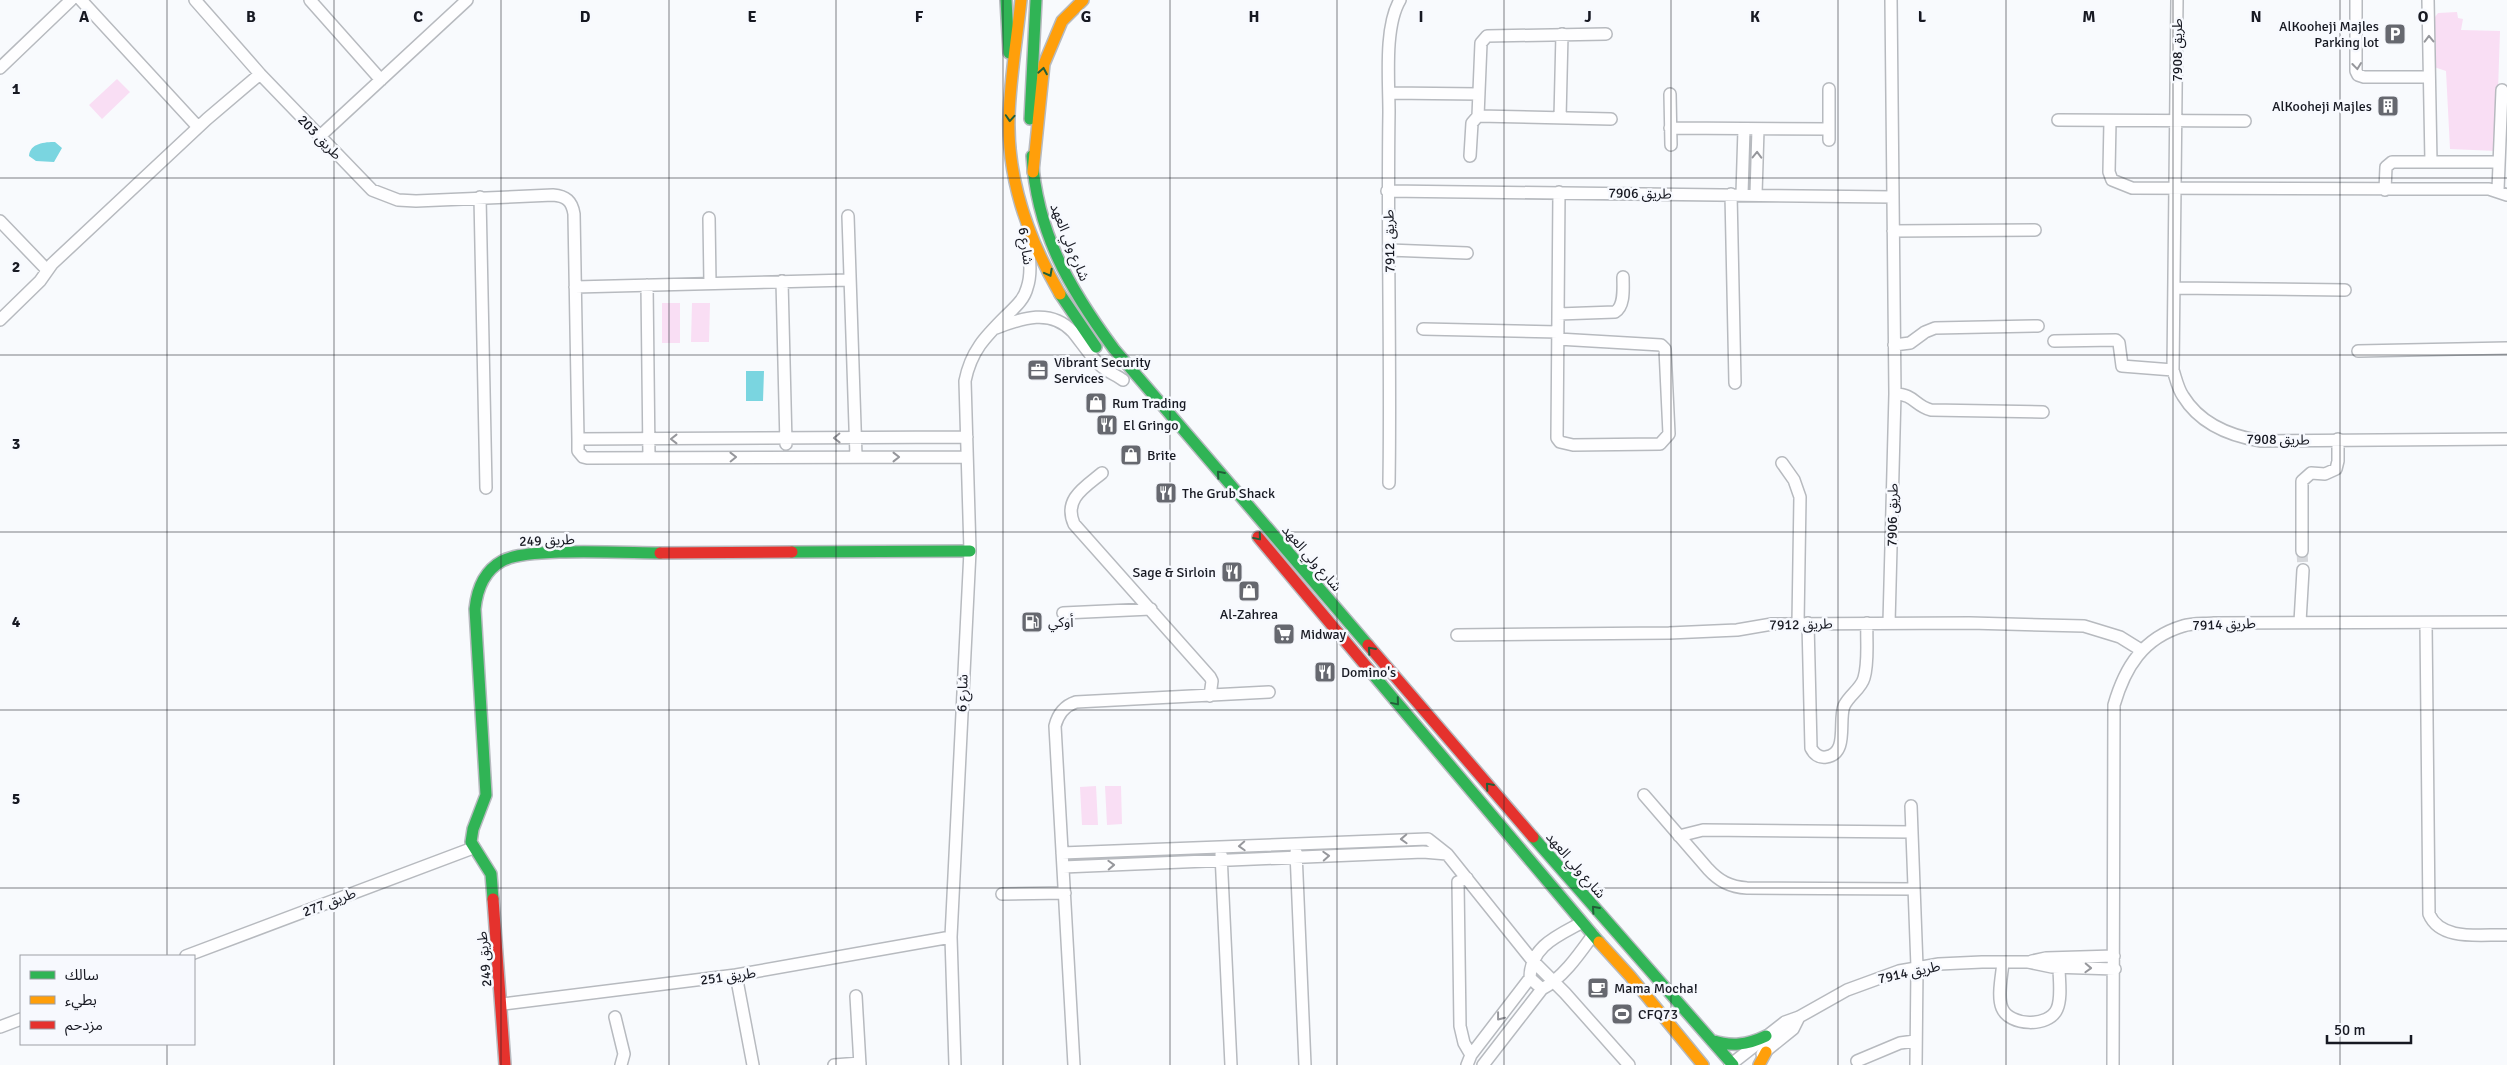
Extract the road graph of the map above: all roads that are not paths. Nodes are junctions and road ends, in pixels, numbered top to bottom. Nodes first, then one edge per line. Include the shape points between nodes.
1 (71, 0) edge
2 (81, 0) edge
3 (195, 0) edge
4 (310, 0) edge
5 (467, 0) edge
6 (1006, 0) edge
7 (1022, 0) edge
8 (1036, 0) edge
9 (1084, 0) edge
10 (1400, 0) edge
11 (1891, 0) edge
12 (2177, 0) edge
13 (2356, 0) edge
14 (2428, 0) edge
15 (1562, 34) junction
16 (1606, 34) dead end
17 (0, 68) edge
18 (260, 74) junction
19 (2429, 77) junction
20 (381, 80) junction
21 (1012, 86) junction
22 (1829, 89) dead end
23 (2502, 90) dead end
24 (1389, 93) junction
25 (1480, 94) junction
26 (1670, 94) dead end
27 (1478, 116) junction
28 (1560, 118) junction
29 (1611, 119) dead end
30 (2058, 120) dead end
31 (2110, 121) junction
32 (2176, 121) junction
33 (2245, 121) dead end
34 (198, 127) junction
35 (1670, 128) junction
36 (1744, 129) junction
37 (1758, 129) junction
38 (319, 136) junction
39 (1670, 145) dead end
40 (1470, 156) dead end
41 (2430, 162) junction
42 (2498, 162) junction
43 (1033, 172) junction
44 (2176, 189) junction
45 (2385, 190) junction
46 (1388, 191) junction
47 (1559, 192) junction
48 (2502, 193) edge
49 (1737, 194) junction
50 (1756, 194) junction
51 (480, 197) junction
52 (1893, 197) junction
53 (1020, 209) junction
54 (848, 216) dead end
55 (709, 218) dead end
56 (0, 221) edge
57 (2035, 230) dead end
58 (1894, 231) junction
59 (1389, 250) junction
60 (1467, 253) dead end
61 (47, 270) junction
62 (1623, 277) dead end
63 (849, 280) junction
64 (782, 281) junction
65 (710, 283) junction
66 (647, 284) junction
67 (575, 287) junction
68 (2175, 288) junction
69 (2345, 290) dead end
70 (1558, 314) junction
71 (0, 320) edge
72 (2038, 326) dead end
73 (1423, 328) dead end
74 (992, 329) junction
75 (1558, 336) junction
76 (2054, 341) dead end
77 (1894, 346) junction
78 (2507, 348) edge
79 (2358, 351) dead end
80 (2174, 370) junction
81 (1735, 383) dead end
82 (1126, 384) joint
83 (1895, 394) junction
84 (2043, 412) dead end
85 (967, 437) junction
86 (578, 438) junction
87 (856, 438) junction
88 (649, 439) junction
89 (786, 439) junction
90 (2338, 439) junction
91 (2507, 439) edge
92 (786, 456) junction
93 (856, 456) junction
94 (967, 457) junction
95 (649, 458) junction
96 (1782, 463) dead end
97 (1102, 473) dead end
98 (1389, 484) dead end
99 (486, 488) dead end
100 (1250, 529) dead end
101 (970, 551) junction
102 (2302, 551) tunnel mouth
103 (2303, 570) tunnel mouth
104 (1151, 609) junction
105 (1062, 614) dead end
106 (2300, 622) junction
107 (2426, 622) junction
108 (2507, 622) edge
109 (1803, 623) junction
110 (1867, 623) junction
111 (1889, 623) junction
112 (1457, 635) dead end
113 (2141, 650) junction
114 (1269, 692) dead end
115 (1210, 696) junction
116 (1644, 795) dead end
117 (1912, 806) dead end
118 (1912, 832) junction
119 (1679, 836) junction
120 (1296, 843) junction
121 (1221, 846) junction
122 (472, 848) junction
123 (1062, 853) junction
124 (1447, 854) junction
125 (1297, 858) junction
126 (1222, 861) junction
127 (1063, 867) junction
128 (1467, 878) junction
129 (1914, 889) junction
130 (1065, 893) junction
131 (1002, 894) dead end
132 (1581, 923) junction
133 (2507, 934) edge
134 (1593, 935) junction
135 (951, 937) junction
136 (189, 955) edge
137 (2114, 956) junction
138 (1532, 960) junction
139 (2003, 962) junction
140 (2028, 962) junction
141 (1917, 967) junction
142 (2059, 967) junction
143 (2115, 969) junction
144 (736, 975) junction
145 (1530, 978) junction
146 (1553, 981) junction
147 (1542, 989) junction
148 (1671, 995) junction
149 (856, 996) dead end
150 (503, 1004) junction
151 (615, 1017) dead end
152 (20, 1018) edge
153 (1799, 1018) junction
154 (0, 1027) edge
155 (1766, 1036) junction
156 (1711, 1040) junction
157 (1916, 1041) junction
158 (1766, 1052) junction
159 (1469, 1060) edge
160 (1857, 1061) dead end
161 (860, 1064) edge
162 (506, 1065) edge
163 (621, 1065) edge
164 (753, 1065) edge
165 (834, 1065) edge
166 (955, 1065) edge
167 (1074, 1065) edge
168 (1231, 1065) edge
169 (1305, 1065) edge
170 (1483, 1065) edge
171 (1629, 1065) edge
172 (1703, 1065) edge
173 (1732, 1065) edge
174 (1750, 1065) edge
175 (1759, 1065) edge
176 (1916, 1065) edge
177 (2113, 1065) edge

1 - 17 street
2 - 34 street
3 - 18 street, طريق 203
4 - 20 street
5 - 20 street
6 - 21 main road
7 - 21 main road, شارع ولي العهد
8 - 43 main road, شارع ولي العهد via 1030,89
43 -> 9 main road via 1044,64 1062,21
10 - 24 street, طريق 7912 via 1393,11
11 - 52 street, طريق 7906
12 - 32 street, طريق 7908
13 -> 19 street via 2358,75
19 -> 14 street
15 - 16 street
15 - 25 street via 1487,36 1481,44
15 - 28 street
18 - 34 street
18 - 38 street, طريق 203
19 - 41 street
20 - 38 street
21 -> 53 main road, شارع ولي العهد via 1011,172
22 - 37 street via 1829,135
23 - 42 street
24 - 25 street
24 - 46 street, طريق 7912
25 - 27 street
26 - 35 street
27 - 28 street
27 - 40 street via 1472,124
28 - 29 street
30 - 31 street
31 - 32 street
31 - 44 street via 2109,172 2112,180 2132,188
32 - 33 street
32 - 44 street, طريق 7908
34 - 61 street
35 - 36 street
35 - 39 street
36 - 37 street
36 - 49 street
50 -> 37 street
38 - 51 street, طريق 203 via 369,188 380,194 416,201
41 - 42 street
41 - 45 street via 2388,164
42 - 48 street
148 -> 43 main road, شارع ولي العهد via 1114,349 1086,312 1059,261 1036,198
44 - 45 street
44 - 68 street, طريق 7908
45 - 48 street
46 - 47 street, طريق 7906
46 - 59 street, طريق 7912
47 - 49 street, طريق 7906
47 - 70 street
49 - 50 street, طريق 7906
49 - 81 street
50 - 52 street, طريق 7906
51 - 67 street, طريق 203 via 561,195 568,199 574,214
51 - 99 street
52 - 58 street, طريق 7906
53 - 74 street, شارع 6 via 1030,258 1027,289 1019,302
53 -> 82 main road, شارع ولي العهد via 1035,248 1078,325
54 - 63 street
55 - 65 street
56 - 61 street
57 - 58 street
58 - 77 street, طريق 7906
59 - 60 street
59 - 98 street, طريق 7912
61 - 71 street via 38,284
62 - 70 street via 1622,304 1615,312
63 - 64 street
63 - 87 street
64 - 65 street
64 - 89 street
65 - 66 street
66 - 67 street
66 - 88 street
67 - 86 street, طريق 203
68 - 69 street
68 - 80 street, طريق 7908
70 - 75 street
72 - 77 street via 1935,328 1910,343
73 - 75 street
74 - 82 street via 1022,318 1057,319 1071,330 1100,366
74 - 85 street, شارع 6 via 969,360 964,395
75 - 75 street via 1557,438 1560,442 1582,445 1660,444 1666,440 1665,349 1661,344
76 - 80 street via 2116,340 2122,366
77 - 83 street, طريق 7906
78 - 79 street
80 - 90 street, طريق 7908 via 2182,396 2218,430 2261,441
83 - 84 street via 1907,395 1931,410
83 - 111 street, طريق 7906
85 - 87 street
85 - 94 street, شارع 6
86 - 88 street
86 - 95 street via 578,450 583,457
87 -> 89 street
87 - 93 street
89 -> 88 street
88 - 95 street
89 - 92 street
90 - 91 street, طريق 7908
90 - 102 street via 2336,469 2325,474 2311,473 2302,481
92 - 93 street
95 -> 92 street
93 -> 94 street
94 - 101 street, شارع 6
96 - 109 street via 1794,480 1800,497
97 - 104 street via 1076,493 1071,516 1074,524
100 -> 132 main road, شارع ولي العهد
101 - 122 main road, طريق 249 via 522,554 503,560 482,580 476,599 487,784 484,805 471,836
101 - 135 street, شارع 6
103 - 106 street
104 - 105 street
104 - 115 street via 1210,676
106 - 107 street, طريق 7914
106 - 113 street, طريق 7914 via 2183,626
107 - 108 street, طريق 7914
107 - 133 street via 2429,914 2436,926 2449,933
109 - 110 street, طريق 7912
109 - 110 street via 1811,748 1824,757 1840,747 1842,711 1864,681
109 - 112 street, طريق 7912 via 1668,633
110 - 111 street, طريق 7912
111 - 113 street, طريق 7912 via 2084,626 2108,632
113 - 137 street, طريق 7914 via 2121,680 2114,705
114 - 115 street
115 - 123 street via 1076,702 1060,712 1055,726
116 - 119 street
117 - 118 street
118 - 119 street via 1703,830
118 - 129 street
119 - 129 street via 1713,874 1725,883 1739,887
120 -> 121 street
124 -> 120 street via 1433,840 1423,838
120 - 125 street
121 - 123 street
121 - 126 street
122 - 136 street, طريق 277
122 - 150 main road, طريق 249 via 492,874
123 - 127 street
125 -> 124 street via 1424,852
124 - 128 street
125 - 126 street
125 - 169 street
127 -> 126 street
126 - 168 street
127 - 130 street
128 - 138 street
128 - 159 street via 1458,882 1460,1017
129 - 141 street
130 - 131 street
130 - 167 street
132 - 134 main road, شارع ولي العهد
132 - 138 street via 1542,947
132 - 148 main road via 1597,927 1638,969
134 - 146 street
134 - 172 main road, شارع ولي العهد
135 - 144 street, طريق 251
135 - 166 street, شارع 6
137 - 140 street, طريق 7914 via 2046,958
137 - 143 street, طريق 7914
138 - 145 street
138 - 146 street
139 - 140 street, طريق 7914
139 - 141 street, طريق 7914
139 - 142 street via 2001,1004 2006,1016 2018,1020 2042,1021 2057,1010
140 - 142 street, طريق 7914
141 - 153 street, طريق 7914 via 1864,982
141 - 157 street
142 -> 143 street, طريق 7914
143 - 177 street, طريق 7914
144 - 150 street, طريق 251
144 - 164 street
145 - 147 street
145 -> 159 street
146 - 147 street
146 - 171 street
147 - 170 street
148 - 156 main road, شارع ولي العهد
149 - 161 street
150 - 162 main road, طريق 249
151 - 163 street via 624,1059
152 - 154 street
153 - 155 street, طريق 7914 via 1785,1022
153 - 158 street, طريق 7914 via 1793,1029
155 - 156 main road via 1739,1047
155 - 173 street, طريق 7914
156 - 173 main road, شارع ولي العهد
157 - 160 street via 1900,1043
157 - 176 street
158 - 174 street, طريق 7914
158 - 175 main road
161 - 165 street

